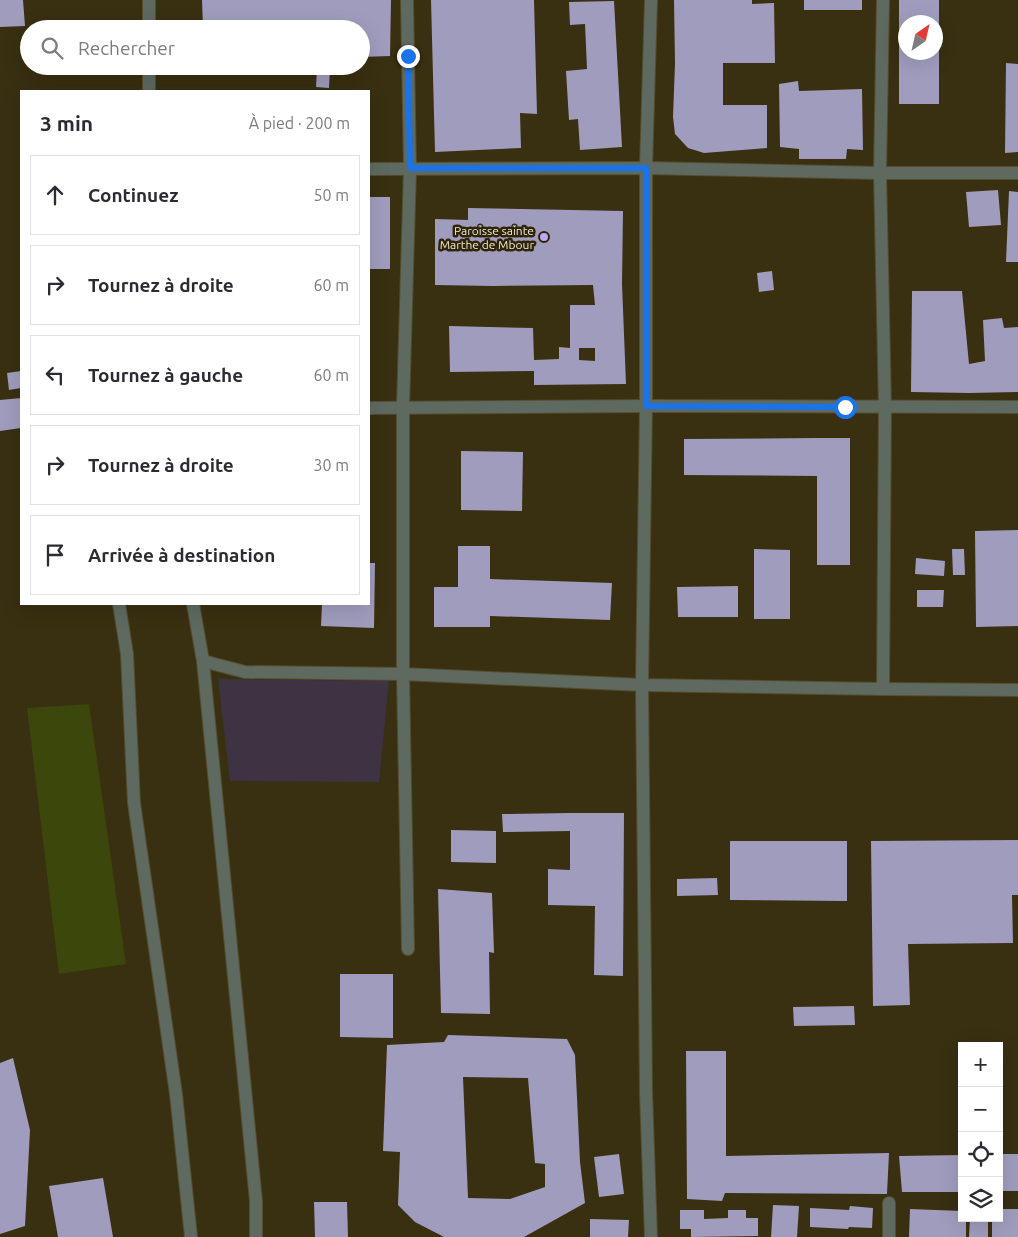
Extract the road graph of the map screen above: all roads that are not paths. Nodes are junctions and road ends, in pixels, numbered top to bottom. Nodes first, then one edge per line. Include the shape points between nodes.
1 (149, 0) edge
2 (406, 0) edge
3 (652, 0) edge
4 (883, 0) edge
5 (149, 20) edge
6 (149, 75) edge
7 (149, 90) edge
8 (410, 168) junction
9 (646, 168) junction
10 (370, 170) edge
11 (880, 173) junction
12 (1018, 173) edge
13 (403, 406) junction
14 (646, 406) junction
15 (885, 407) junction
16 (1018, 407) edge
17 (370, 408) edge
18 (119, 605) edge
19 (193, 605) edge
20 (203, 661) junction
21 (403, 674) junction
22 (642, 685) junction
23 (883, 689) junction
24 (1018, 690) edge
25 (408, 950) dead end
26 (889, 1203) dead end
27 (191, 1237) edge
28 (256, 1237) edge
29 (651, 1237) edge
30 (889, 1237) edge

1 - 5 street
2 - 8 street
3 - 9 street
4 - 11 street
6 - 7 street
8 - 9 street
8 - 10 street
8 - 13 street
9 - 11 street
9 - 14 street
11 - 12 street
11 - 15 street
13 - 14 street
13 - 17 street
13 - 21 street
14 - 15 street
14 - 22 street
15 - 16 street
15 - 23 street
18 - 27 street via 127,654 134,803 176,1094
19 - 20 street
20 - 21 street via 245,672
20 - 28 street via 255,1191
21 - 22 street
21 - 25 street
22 - 23 street
22 - 29 street via 646,1092
23 - 24 street
26 - 30 street

